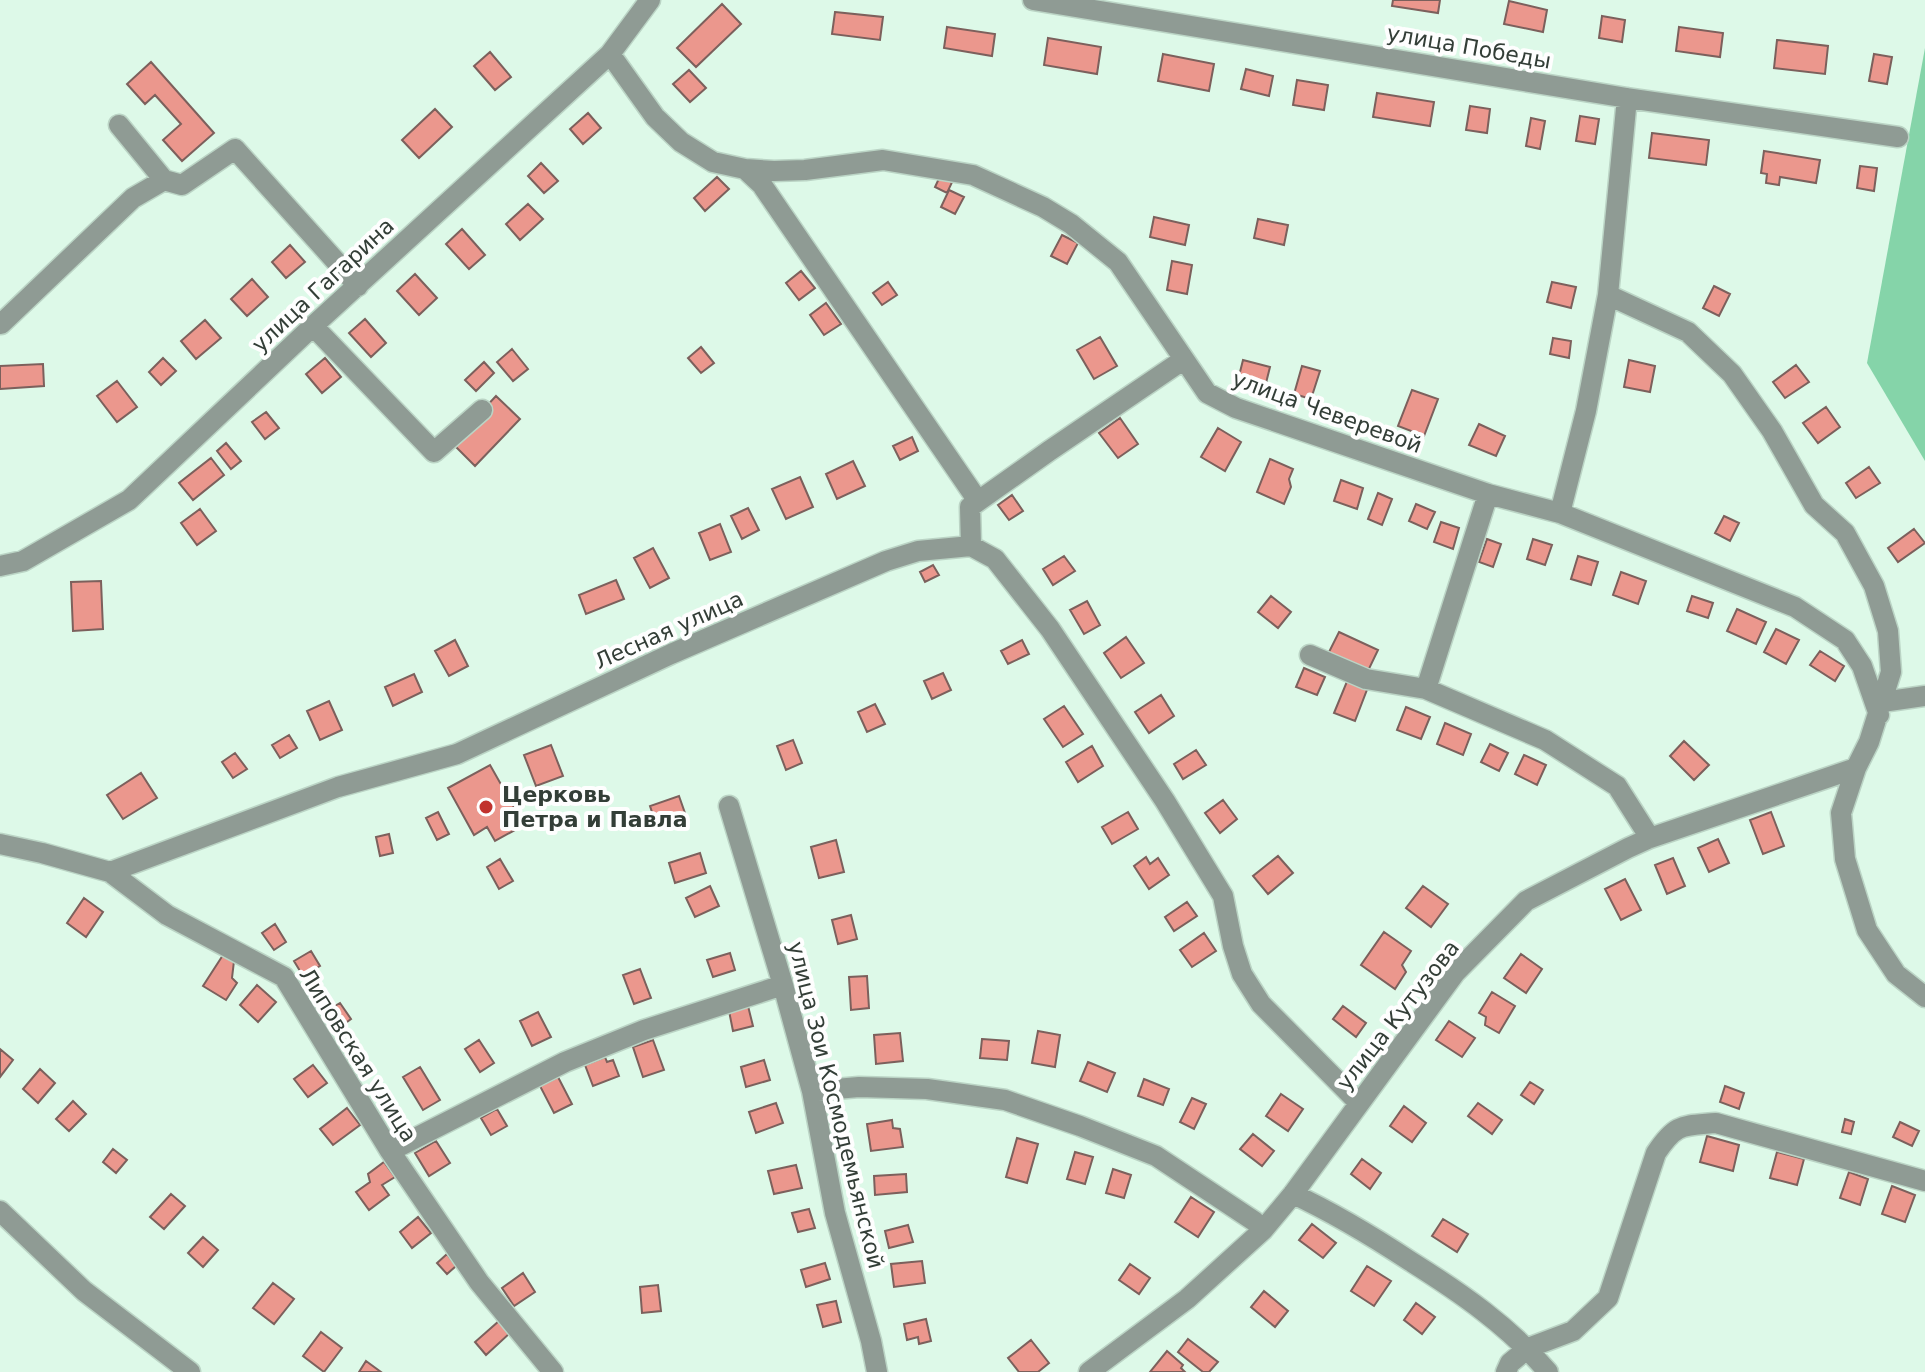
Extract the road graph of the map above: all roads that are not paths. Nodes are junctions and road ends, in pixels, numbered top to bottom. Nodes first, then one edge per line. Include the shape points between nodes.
1 (650, 0) edge
2 (1033, 0) edge
3 (1158, 0) edge
4 (1143, 17) junction
5 (610, 54) junction
6 (1627, 98) junction
7 (119, 125) dead end
8 (1898, 137) dead end
9 (745, 169) junction
10 (164, 180) junction
11 (358, 286) junction
12 (1608, 295) junction
13 (1, 324) edge
14 (313, 326) junction
15 (1183, 360) junction
16 (482, 410) dead end
17 (1488, 494) junction
18 (978, 501) junction
19 (1560, 513) junction
20 (971, 546) junction
21 (0, 566) edge
22 (1310, 655) dead end
23 (1426, 689) junction
24 (1925, 696) edge
25 (1881, 708) junction
26 (1856, 768) junction
27 (729, 806) dead end
28 (1650, 838) junction
29 (0, 844) edge
30 (110, 872) junction
31 (783, 985) junction
32 (1925, 997) edge
33 (812, 1091) junction
34 (1359, 1103) junction
35 (390, 1151) junction
36 (1925, 1181) edge
37 (1293, 1194) junction
38 (0, 1211) edge
39 (1263, 1230) junction
40 (1528, 1348) junction
41 (190, 1372) edge
42 (553, 1372) edge
43 (877, 1372) edge
44 (1089, 1372) edge
45 (1506, 1372) edge
46 (1548, 1372) edge

1 - 5 street, улица Гагарина
2 - 4 street, улица Победы
3 - 4 street
4 - 6 street, улица Победы
5 - 9 street, улица Чеверевой via 655,117 681,142 713,162
5 - 11 street, улица Гагарина
6 - 8 street, улица Победы
6 - 12 street
7 - 10 street
9 - 15 street, улица Чеверевой via 805,170 883,160 973,175 1043,207 1118,262
9 - 18 street via 762,185
10 - 11 street via 182,185 235,149
10 - 13 street via 133,198
11 - 14 street, улица Гагарина
12 - 19 street
12 - 25 street via 1688,332 1732,374 1814,505 1845,533 1874,586 1888,631 1891,672
14 - 16 street via 434,452
14 - 21 street, улица Гагарина via 129,500 23,561
15 - 17 street, улица Чеверевой via 1207,393 1236,408
15 - 18 street
17 - 19 street, улица Чеверевой
17 - 23 street
18 - 20 street via 970,507
19 - 25 street, улица Чеверевой via 1795,607 1845,640
20 - 30 street, Лесная улица via 918,551 886,561 457,754 338,787
20 - 34 street via 995,559 1050,629 1165,801 1223,896 1242,974 1261,1004
22 - 23 street via 1366,679
23 - 28 street via 1545,740 1617,786
24 - 25 street
25 - 26 street
26 - 28 street, улица Кутузова
26 - 32 street via 1841,813 1845,859 1867,930 1896,974
27 - 31 street, улица Зои Космодемьянской
28 - 34 street, улица Кутузова via 1526,901 1455,973
29 - 30 street, Липовская улица
30 - 35 street, Липовская улица via 167,915 284,977
31 - 33 street, улица Зои Космодемьянской
31 - 35 street via 565,1062
33 - 39 street via 927,1089 1005,1100 1156,1156
33 - 43 street, улица Зои Космодемьянской via 835,1213
34 - 37 street, улица Кутузова
35 - 42 street, Липовская улица via 479,1282
36 - 40 street via 1716,1123 1683,1126 1656,1153 1608,1298 1573,1331
37 - 39 street, улица Кутузова
37 - 40 street via 1467,1297
38 - 41 street via 84,1291
39 - 44 street, улица Кутузова via 1187,1299
40 - 45 street
40 - 46 street

